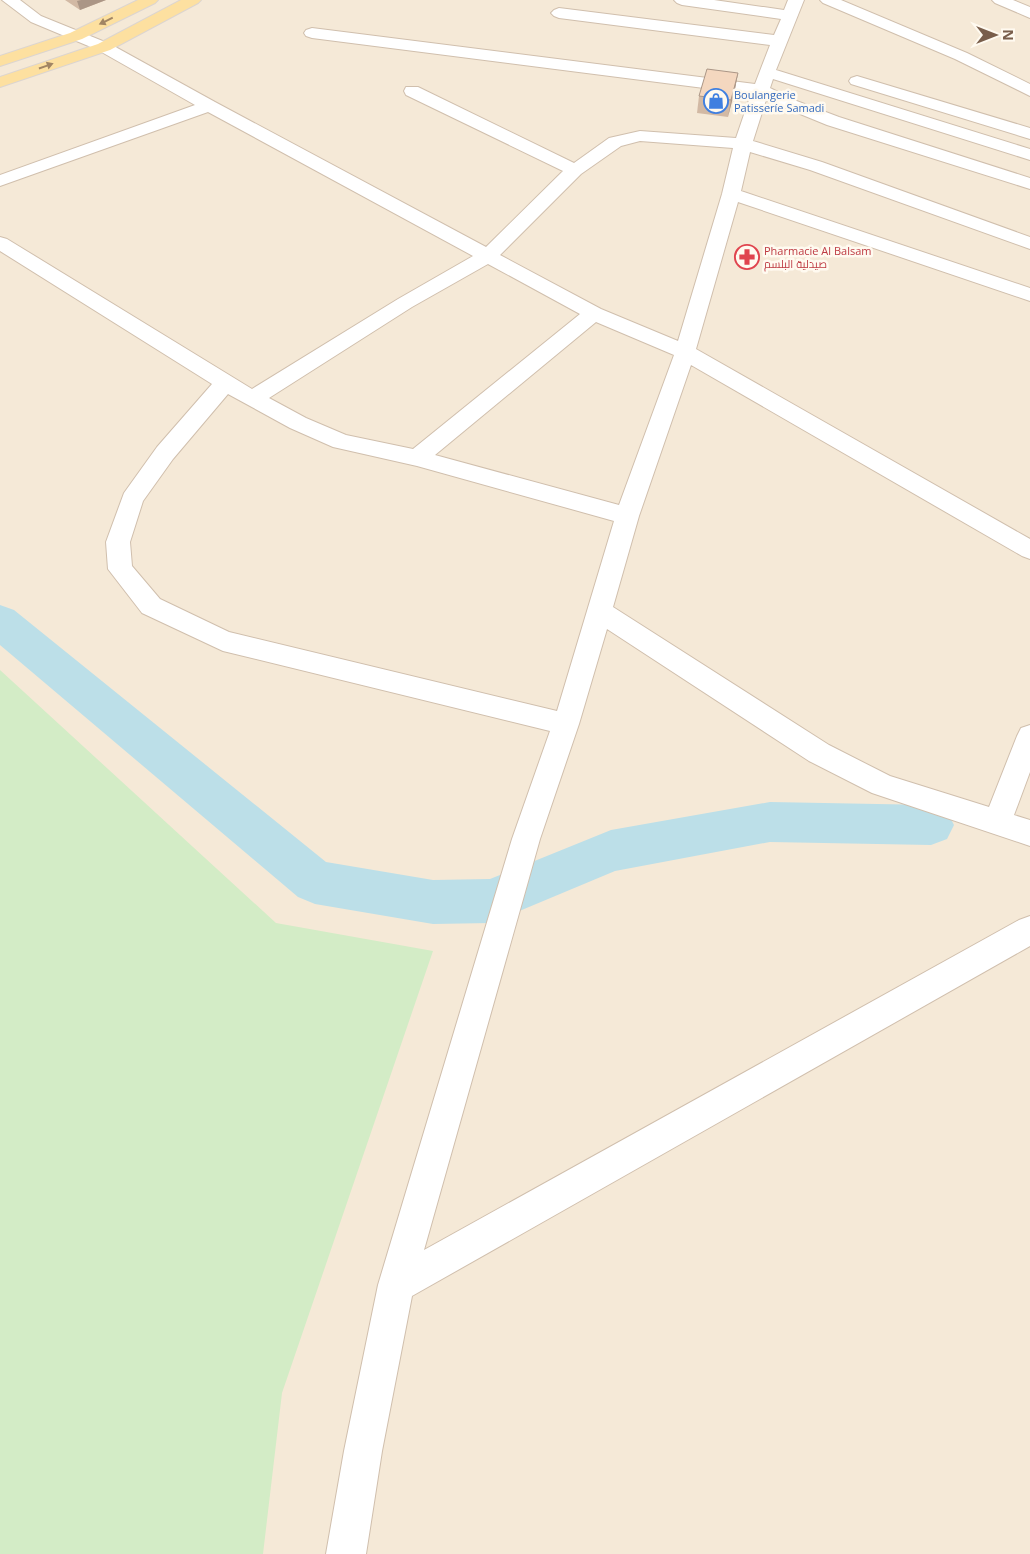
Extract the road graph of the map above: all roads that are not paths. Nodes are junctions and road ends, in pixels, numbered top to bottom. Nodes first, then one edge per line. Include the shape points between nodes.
1 (10, 0) edge
2 (150, 0) edge
3 (193, 0) edge
4 (682, 0) edge
5 (828, 0) edge
6 (1000, 0) edge
7 (792, 7) edge
8 (559, 13) dead end
9 (1030, 13) edge
10 (312, 33) dead end
11 (76, 36) junction
12 (104, 46) junction
13 (0, 60) edge
14 (770, 65) junction
15 (801, 66) dead end
16 (838, 76) dead end
17 (0, 82) edge
18 (412, 91) dead end
19 (1030, 91) edge
20 (209, 106) junction
21 (1030, 134) edge
22 (743, 144) junction
23 (1030, 155) edge
24 (575, 170) junction
25 (0, 180) edge
26 (1030, 184) edge
27 (731, 194) junction
28 (0, 243) edge
29 (1030, 243) edge
30 (489, 255) junction
31 (1030, 295) edge
32 (594, 313) junction
33 (686, 352) junction
34 (225, 383) junction
35 (254, 397) junction
36 (417, 458) junction
37 (627, 516) junction
38 (1030, 550) edge
39 (599, 611) junction
40 (566, 724) junction
41 (1030, 736) edge
42 (998, 821) junction
43 (1030, 832) edge
44 (1030, 930) edge
45 (396, 1285) junction
46 (346, 1554) edge

1 - 11 street via 36,19
2 -> 11 main road
3 - 12 main road
4 - 7 street
5 - 19 street via 962,56
6 - 9 street
7 - 14 street
8 - 14 street
10 - 14 street
11 - 12 street
11 - 13 main road
17 -> 12 main road
12 - 20 street
14 - 15 street
14 - 22 street
14 - 23 street
14 - 26 street via 788,104
16 - 21 street
18 - 24 street
20 - 25 street
20 - 30 street
22 - 24 street via 640,136 624,138
22 - 27 street
22 - 29 street via 816,166
24 - 30 street
27 - 31 street
27 - 33 street
28 - 34 street
30 - 32 street
30 - 35 street
32 - 33 street
32 - 36 street
33 - 37 street
33 - 38 street
34 - 35 street
34 - 40 street via 165,453 132,499 118,542 120,569 151,606 222,641
35 - 36 street via 298,423 341,442
36 - 37 street
37 - 39 street
39 - 40 street
39 - 42 street via 818,753 882,785
40 - 45 street via 526,839
41 - 42 street
42 - 43 street
44 - 45 street
45 - 46 street

